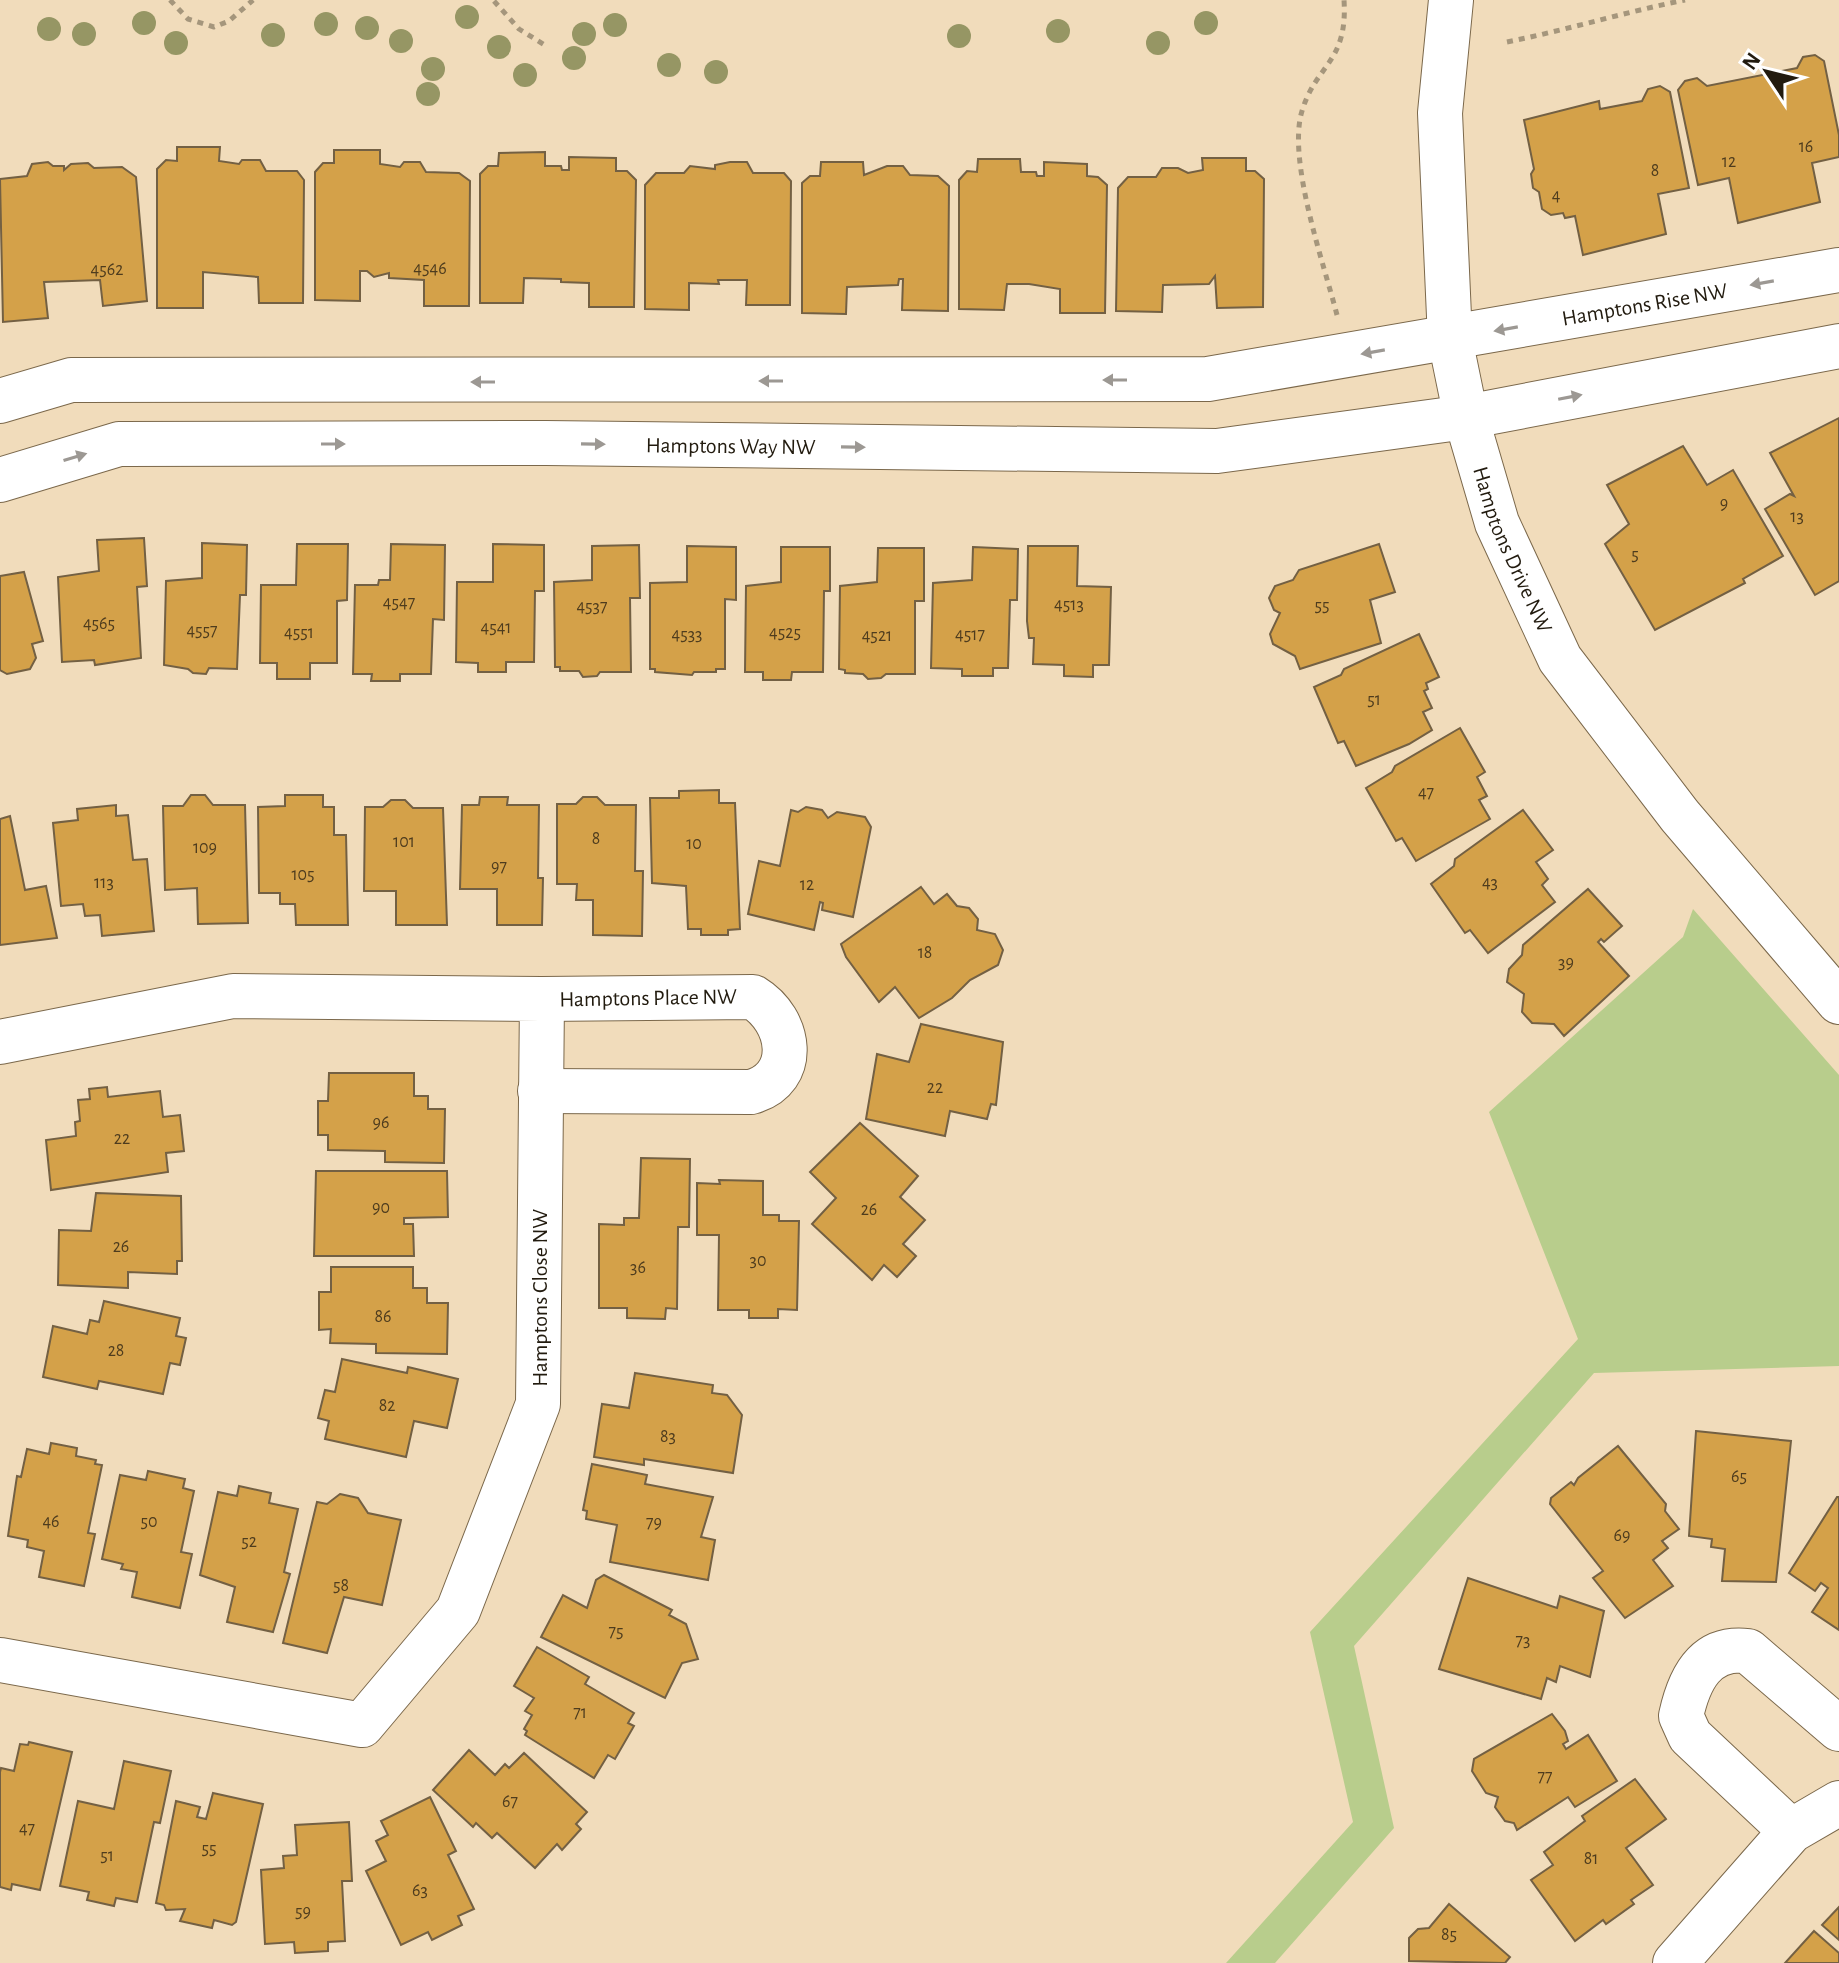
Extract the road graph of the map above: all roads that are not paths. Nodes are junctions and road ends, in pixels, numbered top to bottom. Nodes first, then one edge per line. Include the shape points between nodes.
1 (1451, 0) edge
2 (1839, 270) edge
3 (1450, 339) junction
4 (1839, 346) edge
5 (546, 382) junction
6 (0, 401) edge
7 (1466, 417) junction
8 (546, 443) junction
9 (0, 480) edge
10 (542, 999) junction
11 (1839, 1002) edge
12 (0, 1042) edge
13 (540, 1091) junction
14 (0, 1660) edge
15 (1839, 1729) edge
16 (1839, 1803) edge
17 (1791, 1831) junction
18 (1675, 1963) edge

1 - 3 street, Hamptons Drive NW via 1440,113
2 -> 3 street, Hamptons Rise NW
3 -> 5 street via 1208,379
3 - 7 street, Hamptons Drive NW
7 -> 4 street
5 -> 6 street via 71,380
5 - 8 street
8 -> 7 street, Hamptons Way NW via 1217,451
7 - 11 street, Hamptons Drive NW via 1497,523 1560,659 1680,816
9 -> 8 street, Hamptons Way NW via 119,444
10 - 12 street via 233,996
10 - 13 street, Hamptons Close NW
10 - 13 street, Hamptons Place NW via 753,997 780,1025 785,1065 774,1082 751,1092
13 - 14 street, Hamptons Close NW via 538,1404 458,1611 362,1725
15 - 17 street via 1748,1651 1731,1649 1703,1662 1693,1676 1681,1716 1690,1736
16 - 17 street
17 - 18 street

